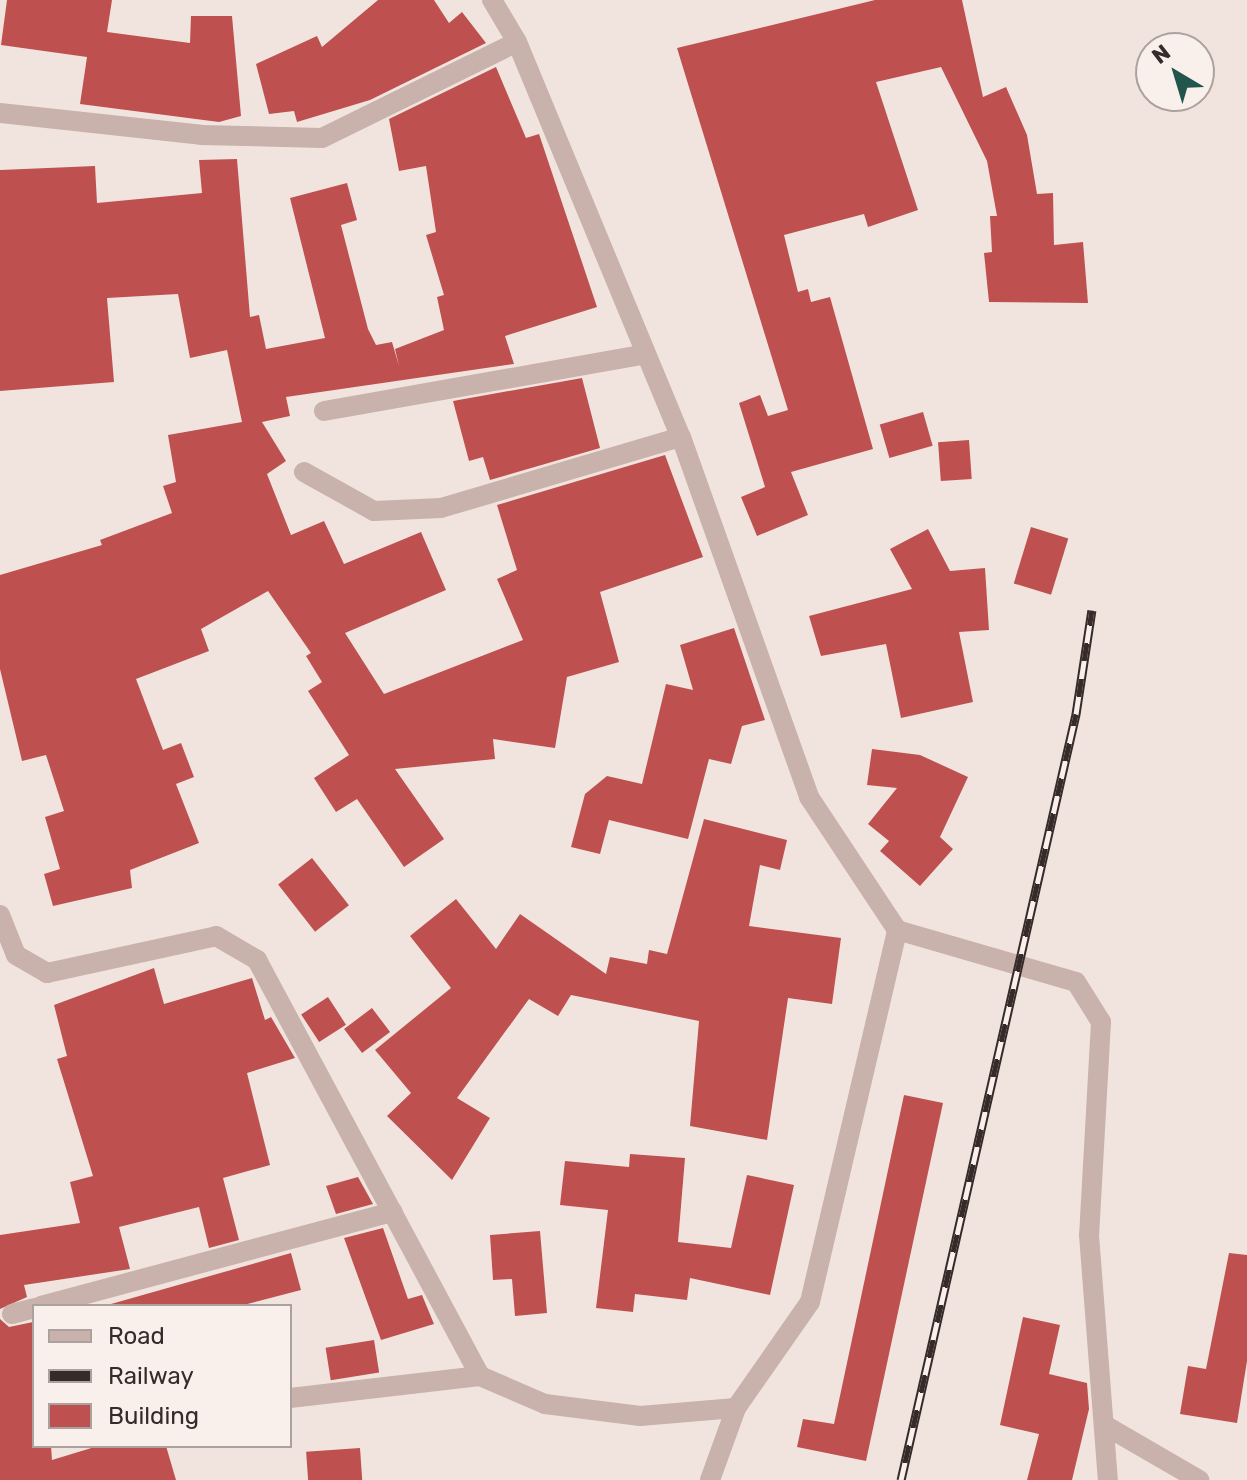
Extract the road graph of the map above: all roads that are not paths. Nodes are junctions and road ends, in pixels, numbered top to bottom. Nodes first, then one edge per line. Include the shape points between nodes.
1 (492, 0) edge
2 (517, 42) junction
3 (0, 113) edge
4 (646, 354) junction
5 (324, 411) dead end
6 (681, 437) junction
7 (304, 472) dead end
8 (0, 915) edge
9 (897, 930) junction
10 (393, 1212) junction
11 (48, 1304) edge
12 (32, 1309) edge
13 (12, 1314) dead end
14 (480, 1376) junction
15 (292, 1398) edge
16 (736, 1408) junction
17 (1106, 1426) junction
18 (710, 1480) edge
19 (1108, 1480) edge
20 (1199, 1480) edge

1 - 2 street
2 - 3 street via 322,138 201,135
2 - 4 street
4 - 5 street
4 - 6 street
6 - 7 street via 441,508 374,511
6 - 9 street via 809,797
8 - 10 street via 16,955 47,973 216,936 257,960
9 - 16 street via 810,1302
9 - 17 street via 1076,982 1101,1022 1089,1235
10 - 11 street
10 - 14 street
12 - 13 street
14 - 15 street
14 - 16 street via 545,1404 613,1413
16 - 18 street
17 - 19 street
17 - 20 street

